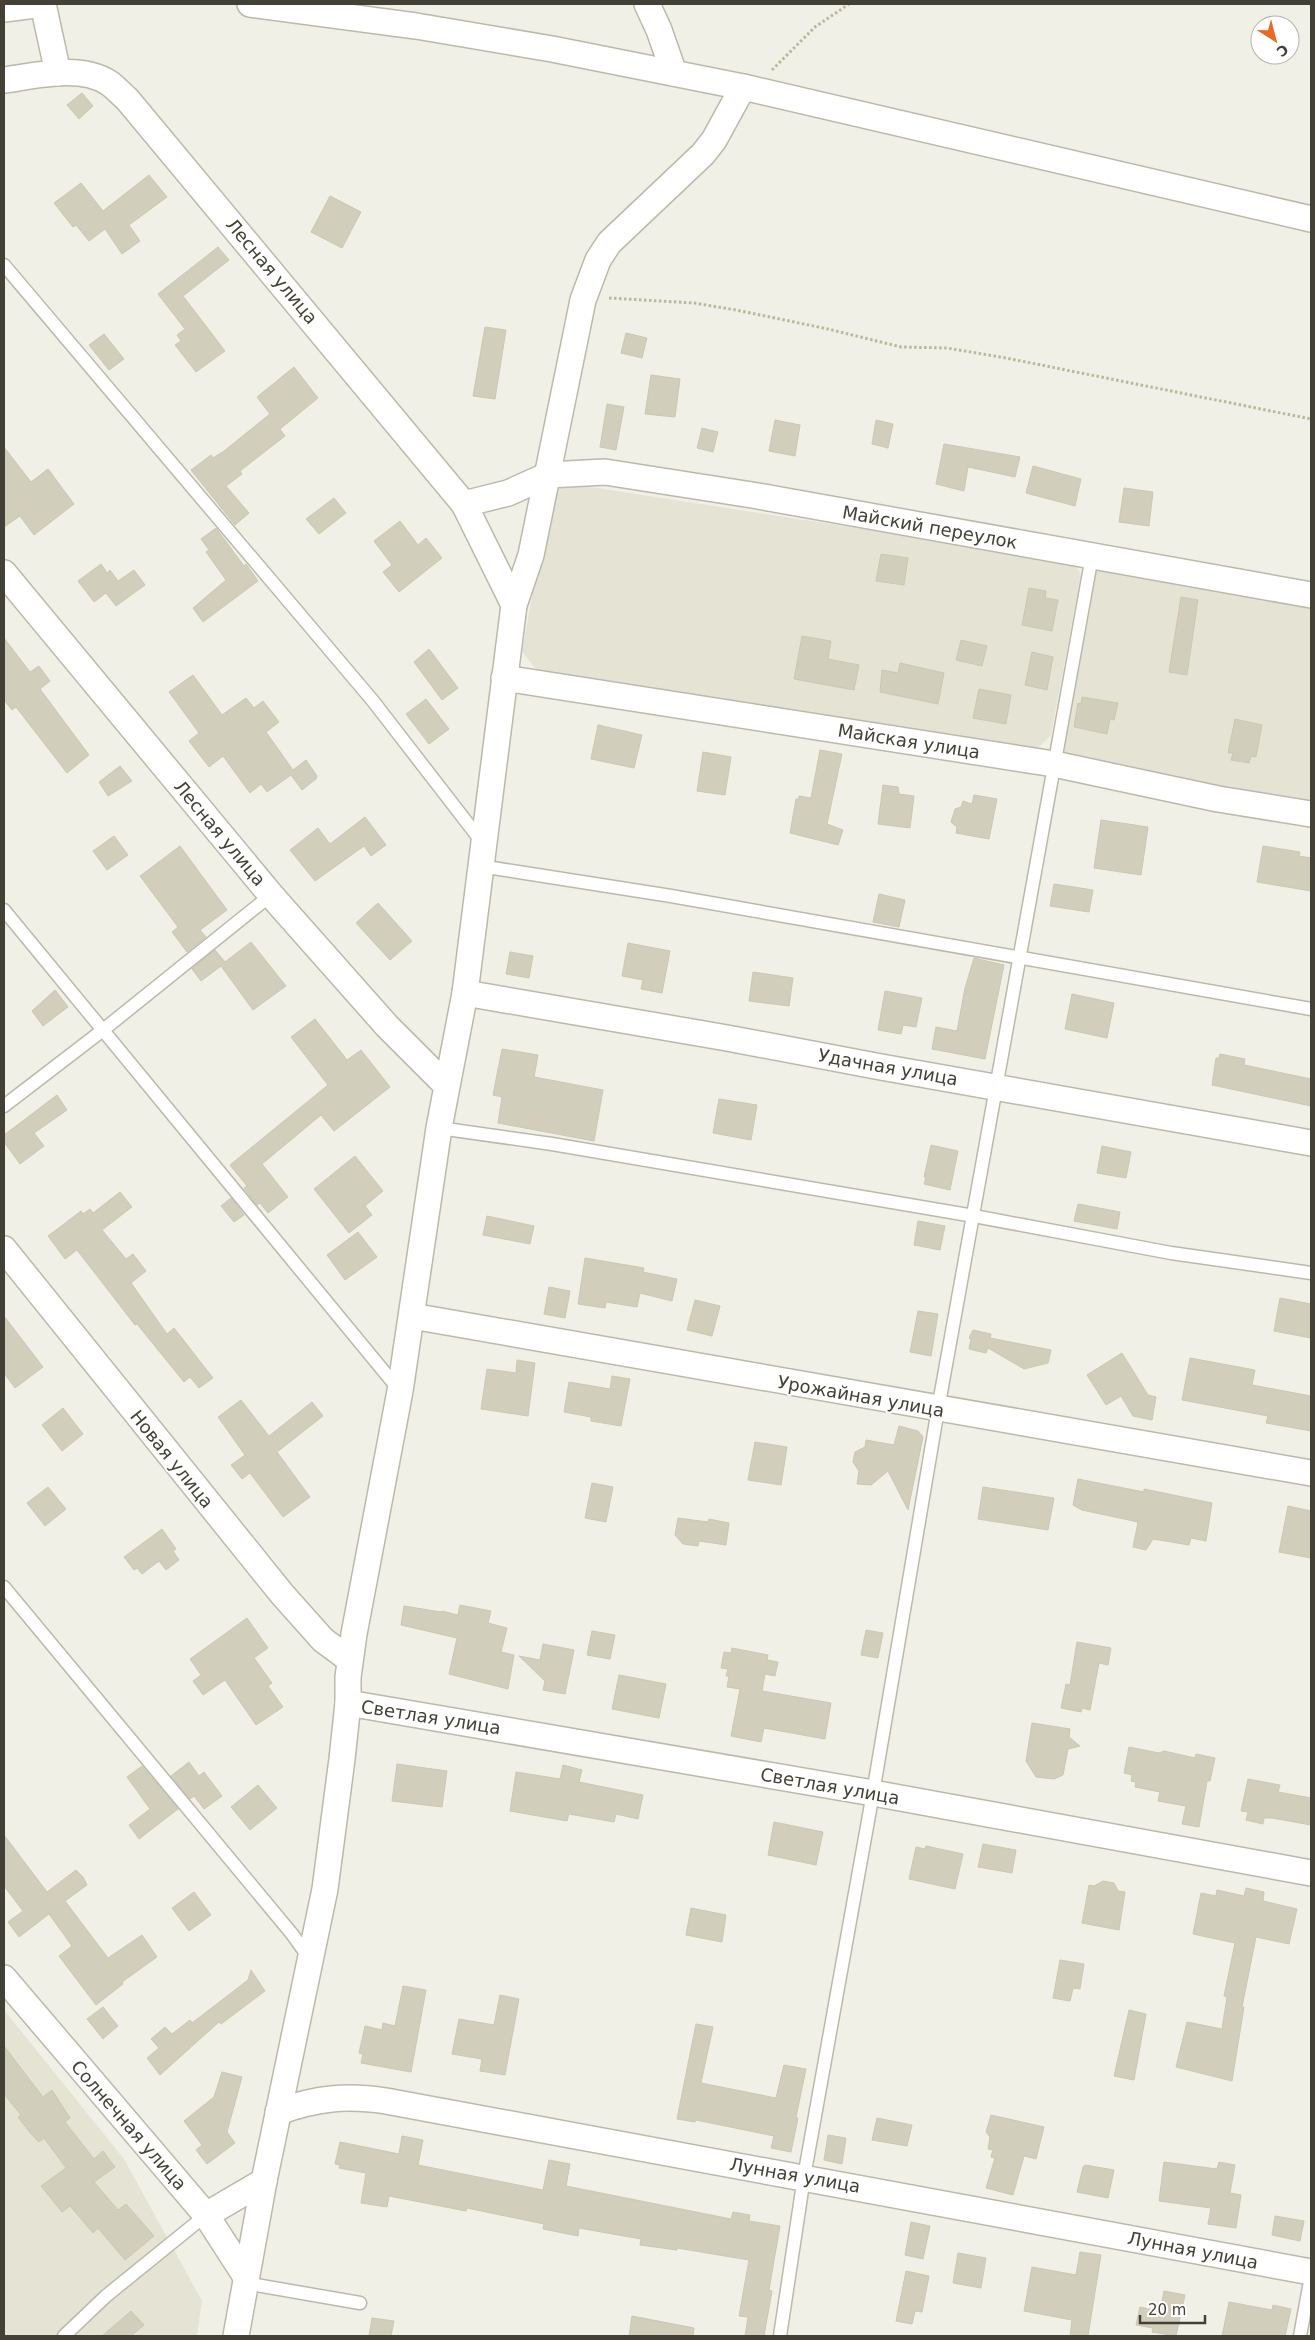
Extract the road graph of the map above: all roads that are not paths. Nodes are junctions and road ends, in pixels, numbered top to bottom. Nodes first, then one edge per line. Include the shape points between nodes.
1 (43, 4) edge
2 (250, 4) edge
3 (647, 4) edge
4 (4, 9) edge
5 (58, 73) junction
6 (674, 73) junction
7 (4, 80) edge
8 (747, 88) junction
9 (1311, 219) edge
10 (4, 265) edge
11 (548, 475) junction
12 (464, 504) junction
13 (1092, 556) junction
14 (4, 573) edge
15 (1311, 595) edge
16 (514, 605) junction
17 (504, 678) junction
18 (1054, 764) junction
19 (1311, 814) edge
20 (482, 855) junction
21 (272, 895) junction
22 (4, 910) edge
23 (1020, 957) junction
24 (465, 993) junction
25 (1311, 1009) edge
26 (104, 1030) junction
27 (446, 1085) junction
28 (998, 1086) junction
29 (4, 1106) edge
30 (439, 1128) junction
31 (1311, 1143) edge
32 (974, 1216) junction
33 (4, 1249) edge
34 (1311, 1274) edge
35 (412, 1316) junction
36 (400, 1391) junction
37 (938, 1409) junction
38 (1311, 1473) edge
39 (4, 1587) edge
40 (350, 1660) junction
41 (348, 1703) junction
42 (873, 1793) junction
43 (1311, 1873) edge
44 (310, 1960) junction
45 (4, 1978) edge
46 (278, 2112) junction
47 (804, 2177) junction
48 (264, 2181) junction
49 (206, 2215) junction
50 (1311, 2272) edge
51 (1311, 2276) edge
52 (246, 2280) junction
53 (360, 2303) dead end
54 (64, 2336) edge
55 (236, 2336) edge
56 (780, 2336) edge
57 (1300, 2336) edge

1 - 4 street
1 - 5 street
2 - 6 street via 416,26
3 - 6 street
5 - 7 street, Лесная улица
5 - 12 street, Лесная улица via 95,77 109,83 127,99
6 - 8 street
8 - 9 street
8 - 11 street via 703,154 609,243 598,260 583,300
10 - 20 lane via 373,701
11 - 12 street, Майский переулок via 508,493
11 - 13 street, Майский переулок via 588,472 624,475
11 - 16 street via 526,574
12 - 16 street, Лесная улица
13 - 15 street, Майский переулок
13 - 18 lane
14 - 21 street, Лесная улица
16 - 17 street
17 - 18 street, Майская улица
17 - 20 street
18 - 19 street, Майская улица via 1218,799
18 - 23 lane
20 - 23 lane via 671,896
20 - 24 street
21 - 26 lane
21 - 27 street, Лесная улица via 387,1026
22 - 26 lane
23 - 25 lane
23 - 28 lane
24 - 27 street
24 - 28 street, Удачная улица
26 - 29 lane
26 - 36 lane
27 - 30 street
28 - 31 street, Удачная улица
28 - 32 lane
30 - 32 lane via 552,1144
30 - 35 street
32 - 34 lane via 1171,1253
32 - 37 lane
33 - 40 street, Новая улица via 288,1601 323,1640
35 - 36 street
35 - 37 street, Урожайная улица
36 - 40 street
37 - 38 street, Урожайная улица
37 - 42 lane
39 - 44 lane
40 - 41 street
41 - 42 street, Светлая улица
41 - 44 street via 325,1889
42 - 43 street, Светлая улица
42 - 47 lane
44 - 46 street
45 - 49 street, Солнечная улица
46 - 47 street, Лунная улица via 299,2104 361,2098
46 - 48 street
47 - 50 street, Лунная улица
47 - 56 lane
48 - 49 street
48 - 52 street
49 - 52 street, Солнечная улица
49 - 54 lane via 100,2300
51 - 57 lane
52 - 53 lane
52 - 55 street

